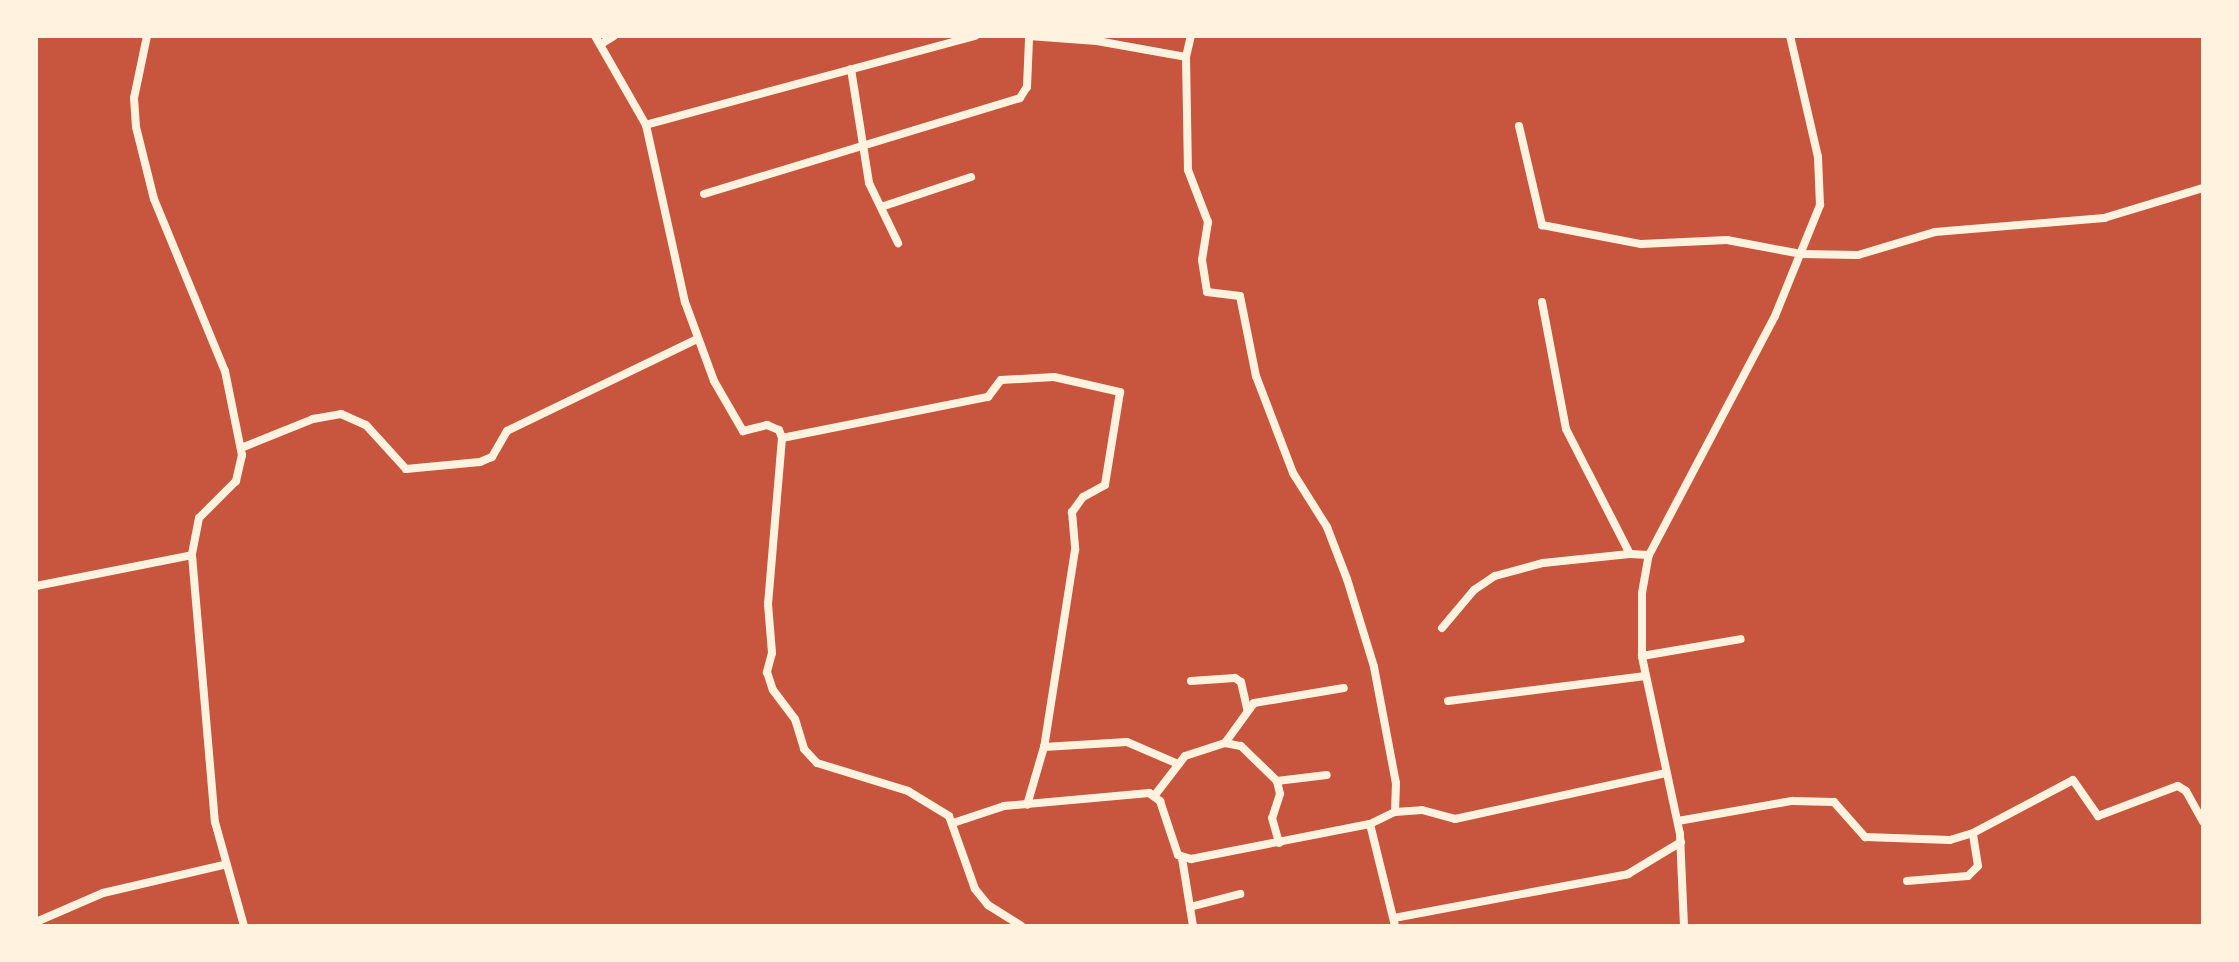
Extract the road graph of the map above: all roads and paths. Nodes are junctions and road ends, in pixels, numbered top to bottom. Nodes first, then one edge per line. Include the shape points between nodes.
1 (147, 36) edge
2 (614, 36) edge
3 (975, 36) edge
4 (1191, 36) edge
5 (1790, 36) edge
6 (1029, 38) edge
7 (598, 40) edge
8 (1186, 57) junction
9 (851, 69) junction
10 (646, 125) junction
11 (1519, 126) dead end
12 (866, 141) junction
13 (971, 177) dead end
14 (2203, 188) edge
15 (704, 194) dead end
16 (881, 207) junction
17 (898, 243) dead end
18 (1801, 254) junction
19 (1542, 302) dead end
20 (697, 339) junction
21 (782, 438) junction
22 (241, 448) junction
23 (1630, 554) junction
24 (192, 555) junction
25 (1649, 555) junction
26 (36, 586) edge
27 (1442, 628) dead end
28 (1741, 639) dead end
29 (1642, 656) junction
30 (1645, 676) junction
31 (1191, 681) dead end
32 (1344, 688) dead end
33 (1448, 701) dead end
34 (1247, 709) junction
35 (1225, 743) junction
36 (1044, 747) junction
37 (1178, 764) junction
38 (1666, 773) junction
39 (1327, 775) dead end
40 (1277, 781) junction
41 (1155, 795) junction
42 (1027, 805) junction
43 (1395, 812) junction
44 (1678, 821) junction
45 (2203, 822) edge
46 (953, 823) junction
47 (1370, 824) junction
48 (1973, 833) junction
49 (1681, 842) junction
50 (1279, 843) junction
51 (1182, 858) junction
52 (223, 865) junction
53 (1907, 881) dead end
54 (1240, 894) dead end
55 (1190, 907) junction
56 (36, 922) edge
57 (1394, 922) edge
58 (244, 926) edge
59 (1021, 926) edge
60 (1193, 926) edge
61 (1684, 926) edge

1 - 22 street via 134,98 136,127 154,199 225,371
2 - 7 street
3 - 9 street
4 - 8 street
5 - 18 street via 1821,189 1813,231
6 - 8 street via 1084,39
6 - 12 street via 1027,87 1020,98
7 - 10 street
8 - 43 street via 1188,170 1208,222 1202,260 1207,292 1240,296 1256,376 1293,473 1327,527 1342,564 1374,667 1396,783
9 - 10 street
9 - 12 street
10 - 20 street
11 - 18 street via 1542,225 1641,244 1727,240
12 - 15 street
12 - 16 street via 867,174
13 - 16 street
14 - 18 street via 2104,218 1935,232 1858,255
16 - 17 street
18 - 25 street via 1775,316
19 - 23 street via 1566,429
20 - 21 street via 738,426 743,431 775,427
20 - 22 street via 507,431 487,460 406,469 366,425 341,414 313,419
21 - 36 street via 988,397 1001,380 1054,377 1120,392 1105,485 1083,497 1072,512 1075,550
21 - 46 street via 768,604 769,681 795,719 804,749 817,763 908,791
22 - 24 street via 236,481 199,518
23 - 25 street
23 - 27 street via 1543,563 1495,576 1474,590
24 - 26 street
24 - 52 street
25 - 29 street via 1642,593
28 - 29 street
29 - 30 street
30 - 33 street
30 - 38 street
31 - 34 street via 1235,678 1241,682
32 - 34 street via 1264,698
34 - 35 street
35 - 37 street via 1197,749
35 - 40 street via 1241,746
36 - 37 street via 1127,742
36 - 42 street
37 - 41 street
38 - 43 street via 1455,819 1422,810
38 - 44 street
39 - 40 street
40 - 50 street via 1280,794 1272,818
41 - 42 street
41 - 51 street
42 - 46 street via 990,808
43 - 47 street
44 - 48 street via 1792,801 1834,802 1865,837 1924,842
44 - 49 street
45 - 48 street via 2178,786 2098,816 2073,780
46 - 59 street via 975,889 988,905
47 - 50 street
47 - 57 street
48 - 53 street via 1978,866 1968,876
49 - 57 street via 1628,874
49 - 61 street
50 - 51 street
51 - 55 street
52 - 56 street via 103,893
52 - 58 street
54 - 55 street
55 - 60 street

